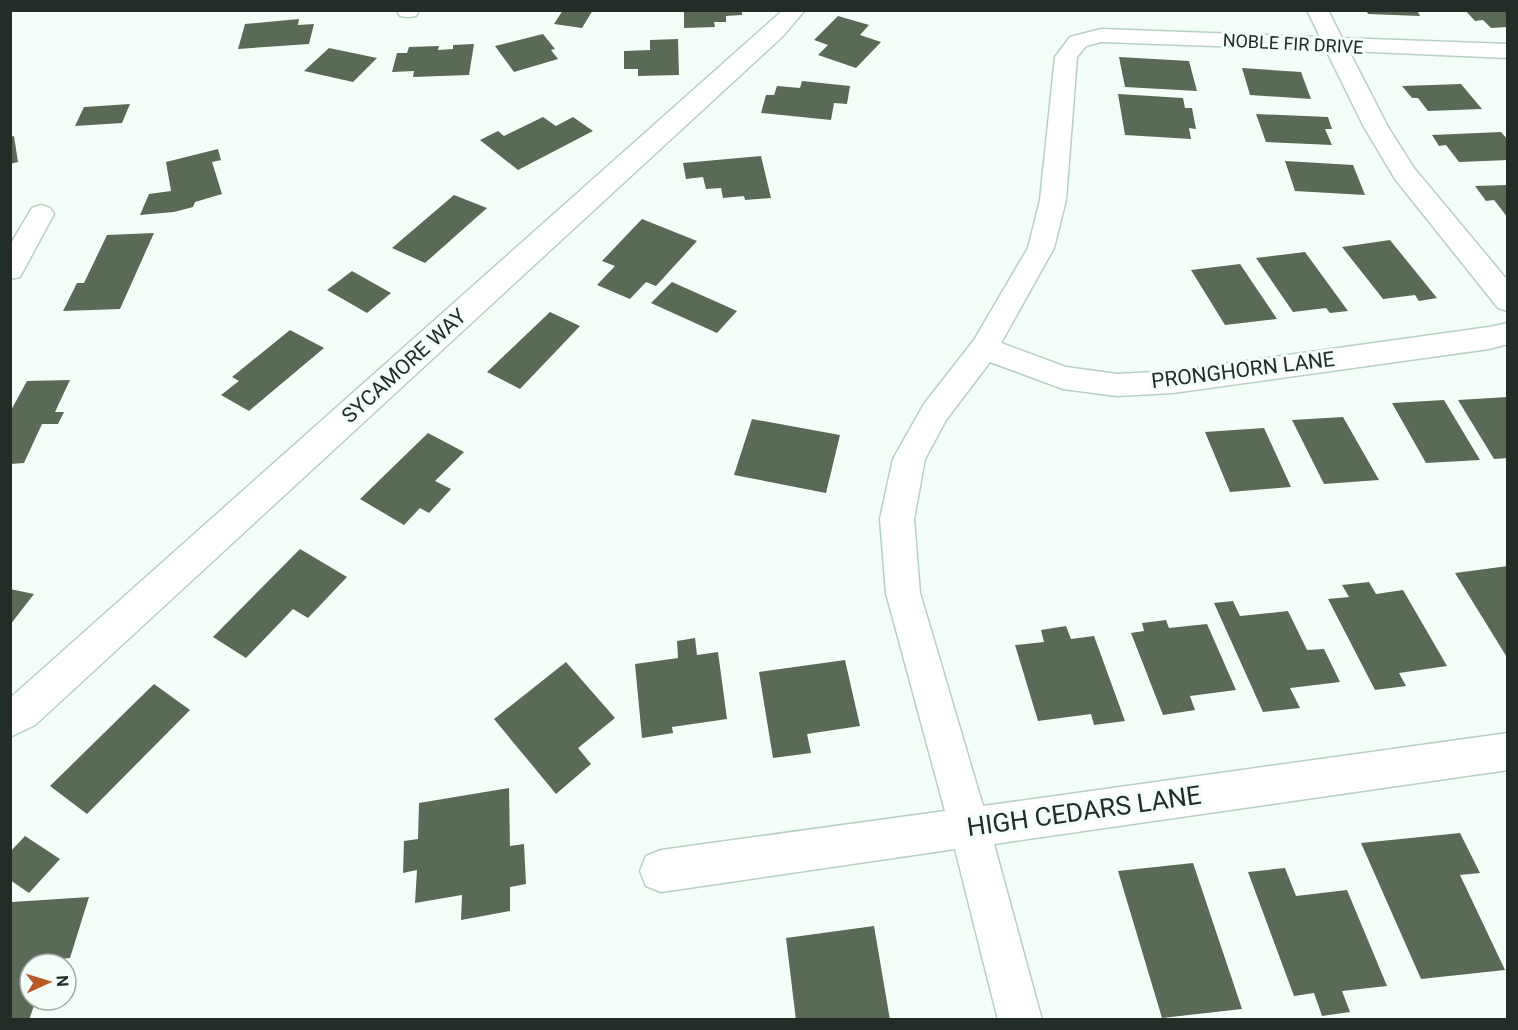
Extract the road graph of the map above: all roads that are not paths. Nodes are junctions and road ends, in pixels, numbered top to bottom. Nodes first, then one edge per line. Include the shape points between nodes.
1 (795, 10) edge
2 (1317, 10) edge
3 (1336, 46) junction
4 (1508, 51) edge
5 (41, 214) dead end
6 (10, 270) edge
7 (1508, 301) edge
8 (1508, 333) edge
9 (984, 348) junction
10 (10, 718) edge
11 (1508, 752) edge
12 (969, 827) junction
13 (661, 871) dead end
14 (1020, 1020) edge

1 - 10 street, SYCAMORE WAY via 22,712
2 - 3 street
3 - 4 street, NOBLE FIR DRIVE
3 - 7 street via 1404,173
3 - 9 street, NOBLE FIR DRIVE via 1109,35 1079,39 1066,57 1053,200 1041,248
5 - 6 street
8 - 9 street, PRONGHORN LANE via 1173,382 1117,385 1063,378
9 - 12 street via 935,412 909,459 897,519 903,593
11 - 12 street, HIGH CEDARS LANE
12 - 13 street, HIGH CEDARS LANE
12 - 14 street

